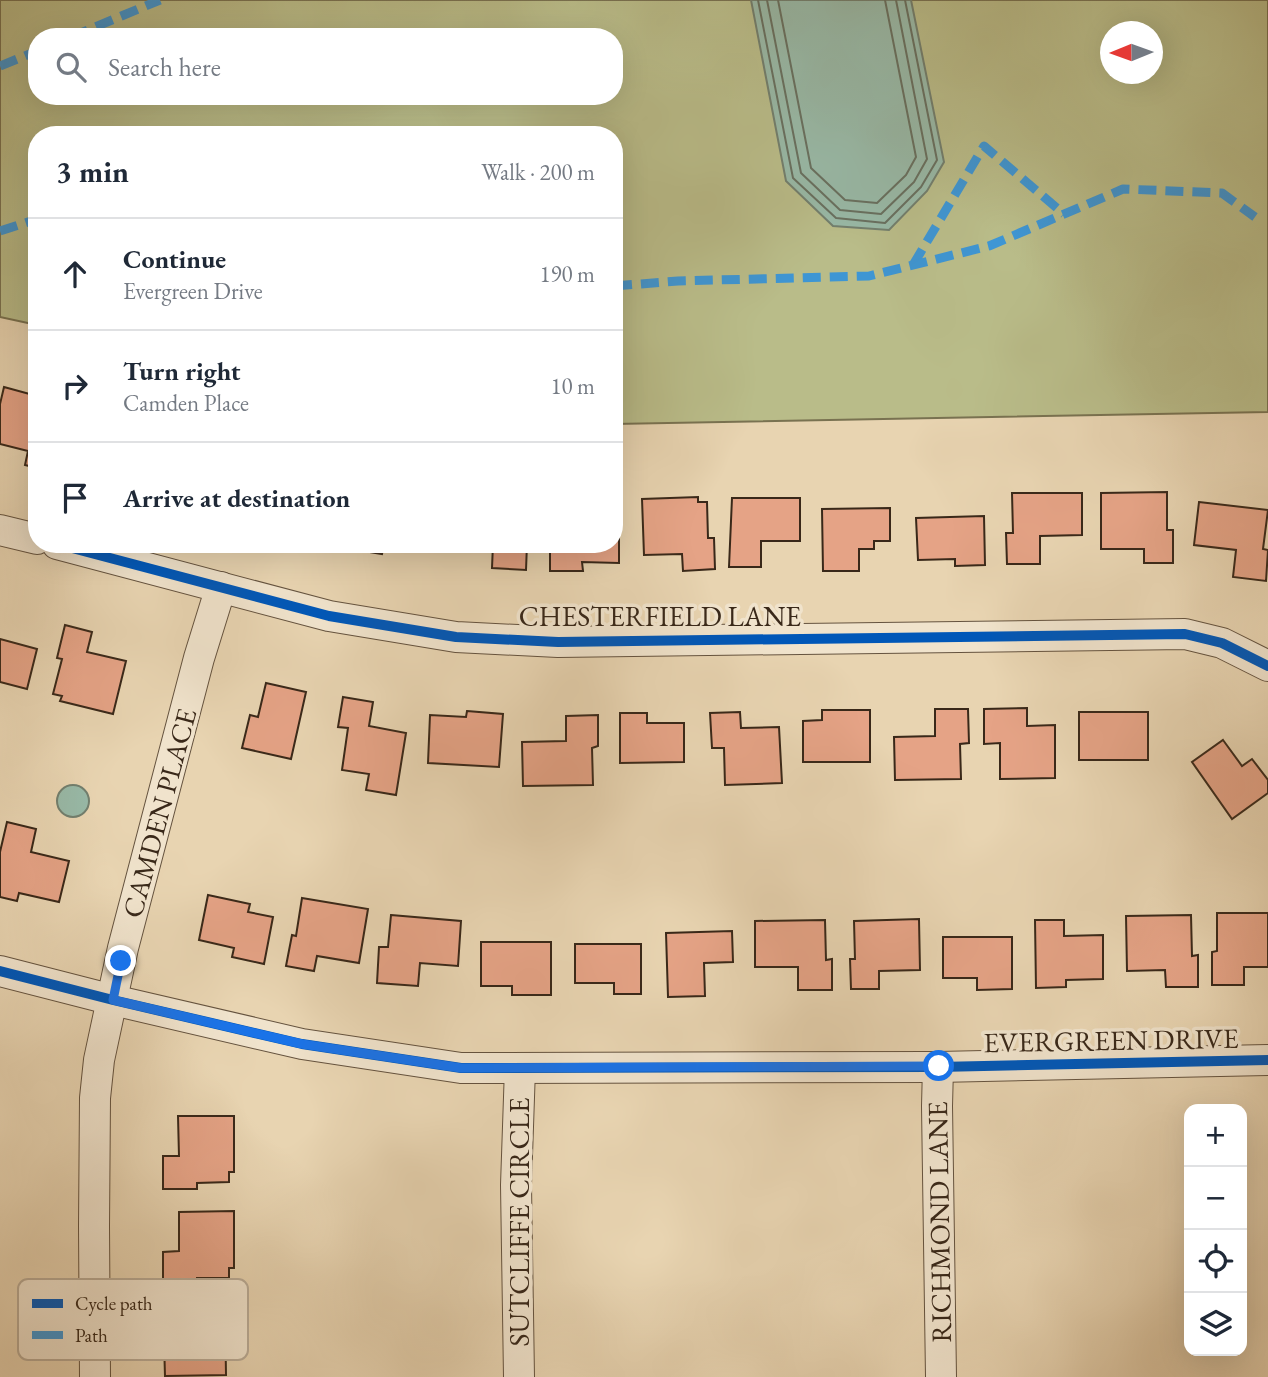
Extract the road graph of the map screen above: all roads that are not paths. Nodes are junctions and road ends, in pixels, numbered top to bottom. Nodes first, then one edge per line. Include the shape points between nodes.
1 (0, 530) edge
2 (28, 537) edge
3 (91, 553) edge
4 (220, 587) junction
5 (1268, 666) edge
6 (0, 971) edge
7 (113, 1000) junction
8 (1268, 1060) edge
9 (939, 1066) junction
10 (520, 1068) junction
11 (95, 1279) edge
12 (519, 1377) edge
13 (941, 1377) edge

1 - 2 street
3 - 4 street, CHESTERFIELD LANE
4 - 5 street, CHESTERFIELD LANE via 329,616 456,637 558,642 1185,634 1222,643
4 - 7 street, CAMDEN PLACE
6 - 7 street, EVERGREEN DRIVE
7 - 10 street, EVERGREEN DRIVE via 302,1044 461,1068
7 - 11 street, CAMDEN PLACE via 95,1098
8 - 9 street, EVERGREEN DRIVE
9 - 10 street, EVERGREEN DRIVE
9 - 13 street, RICHMOND LANE
10 - 12 street, SUTCLIFFE CIRCLE via 516,1185

